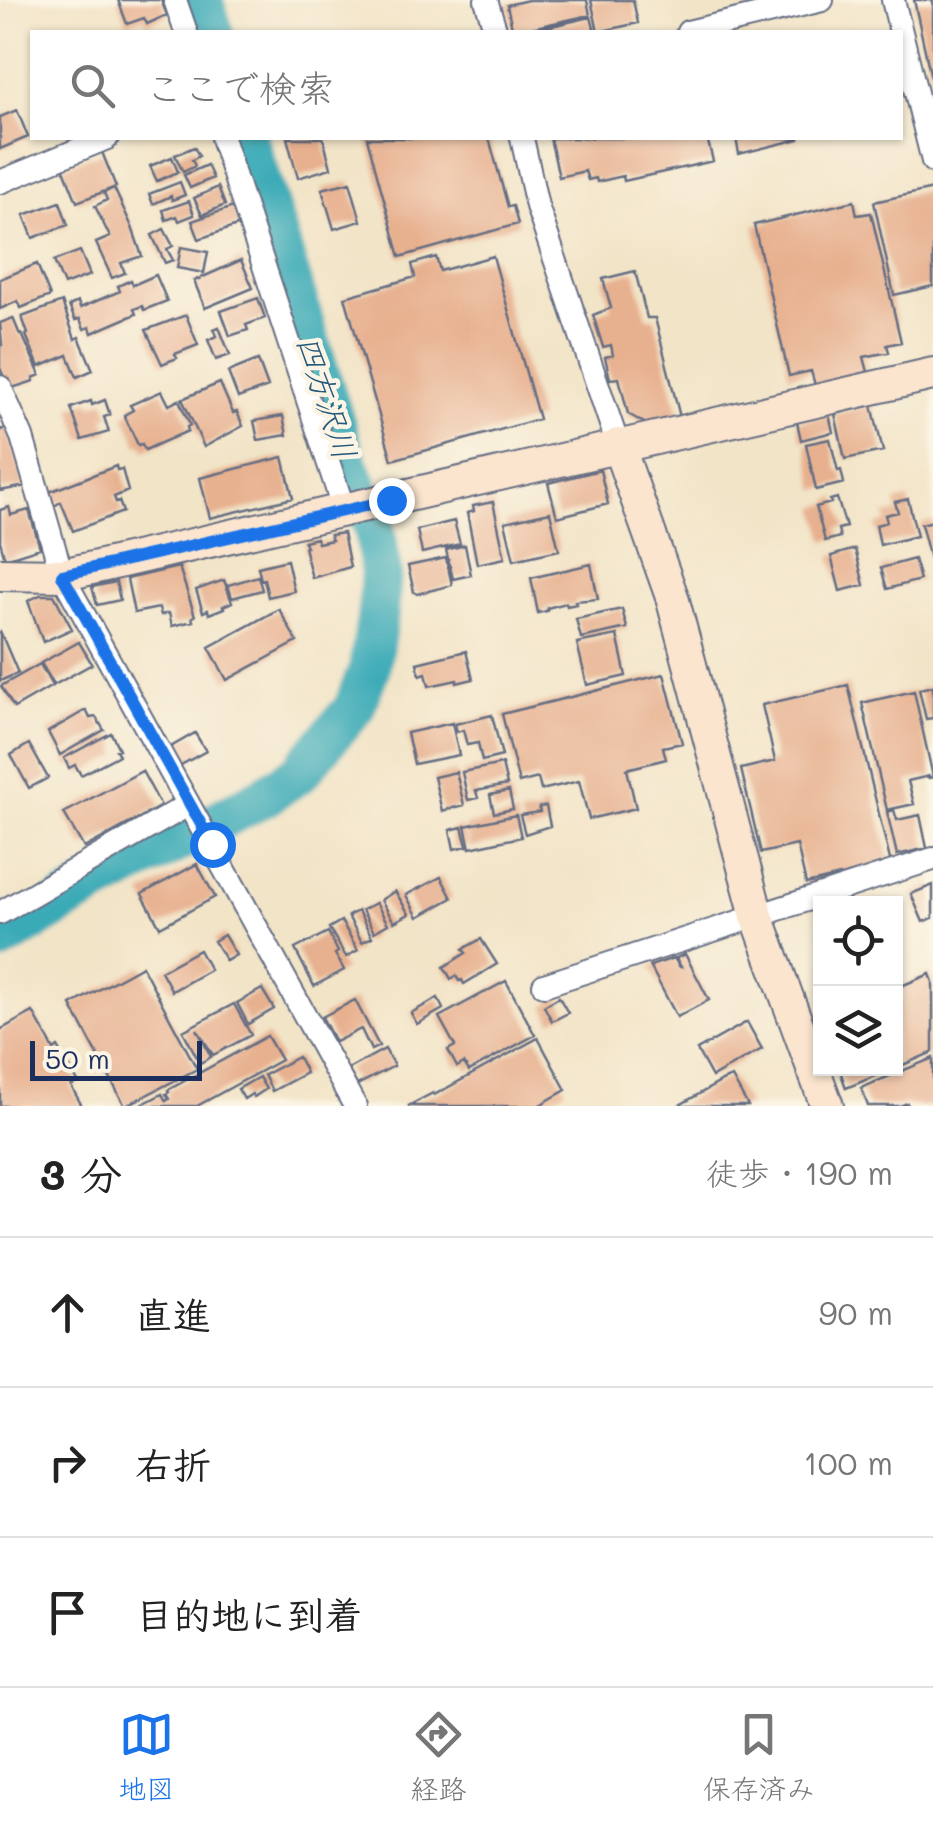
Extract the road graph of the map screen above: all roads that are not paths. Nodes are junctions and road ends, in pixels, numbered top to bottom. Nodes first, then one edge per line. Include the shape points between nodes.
1 (175, 0) edge
2 (486, 0) edge
3 (822, 0) edge
4 (892, 0) edge
5 (185, 30) edge
6 (495, 30) edge
7 (696, 30) edge
8 (900, 30) edge
9 (903, 43) edge
10 (102, 140) edge
11 (223, 140) edge
12 (522, 140) edge
13 (933, 161) edge
14 (0, 182) edge
15 (933, 374) edge
16 (0, 387) edge
17 (618, 446) junction
18 (344, 510) junction
19 (0, 574) edge
20 (62, 575) junction
21 (188, 805) junction
22 (933, 859) edge
23 (0, 913) edge
24 (757, 916) junction
25 (544, 986) dead end
26 (355, 1106) edge
27 (827, 1106) edge

1 - 5 street
2 - 6 street
3 - 7 street
4 - 8 street
9 - 13 street
10 - 14 street
11 - 18 street
12 - 17 street via 537,206
15 - 17 street
16 - 20 street via 22,437
17 - 18 street
17 - 24 street via 672,597
18 - 20 street
19 - 20 street
20 - 21 street
21 - 23 street
21 - 26 street
22 - 24 street
24 - 25 street
24 - 27 street

